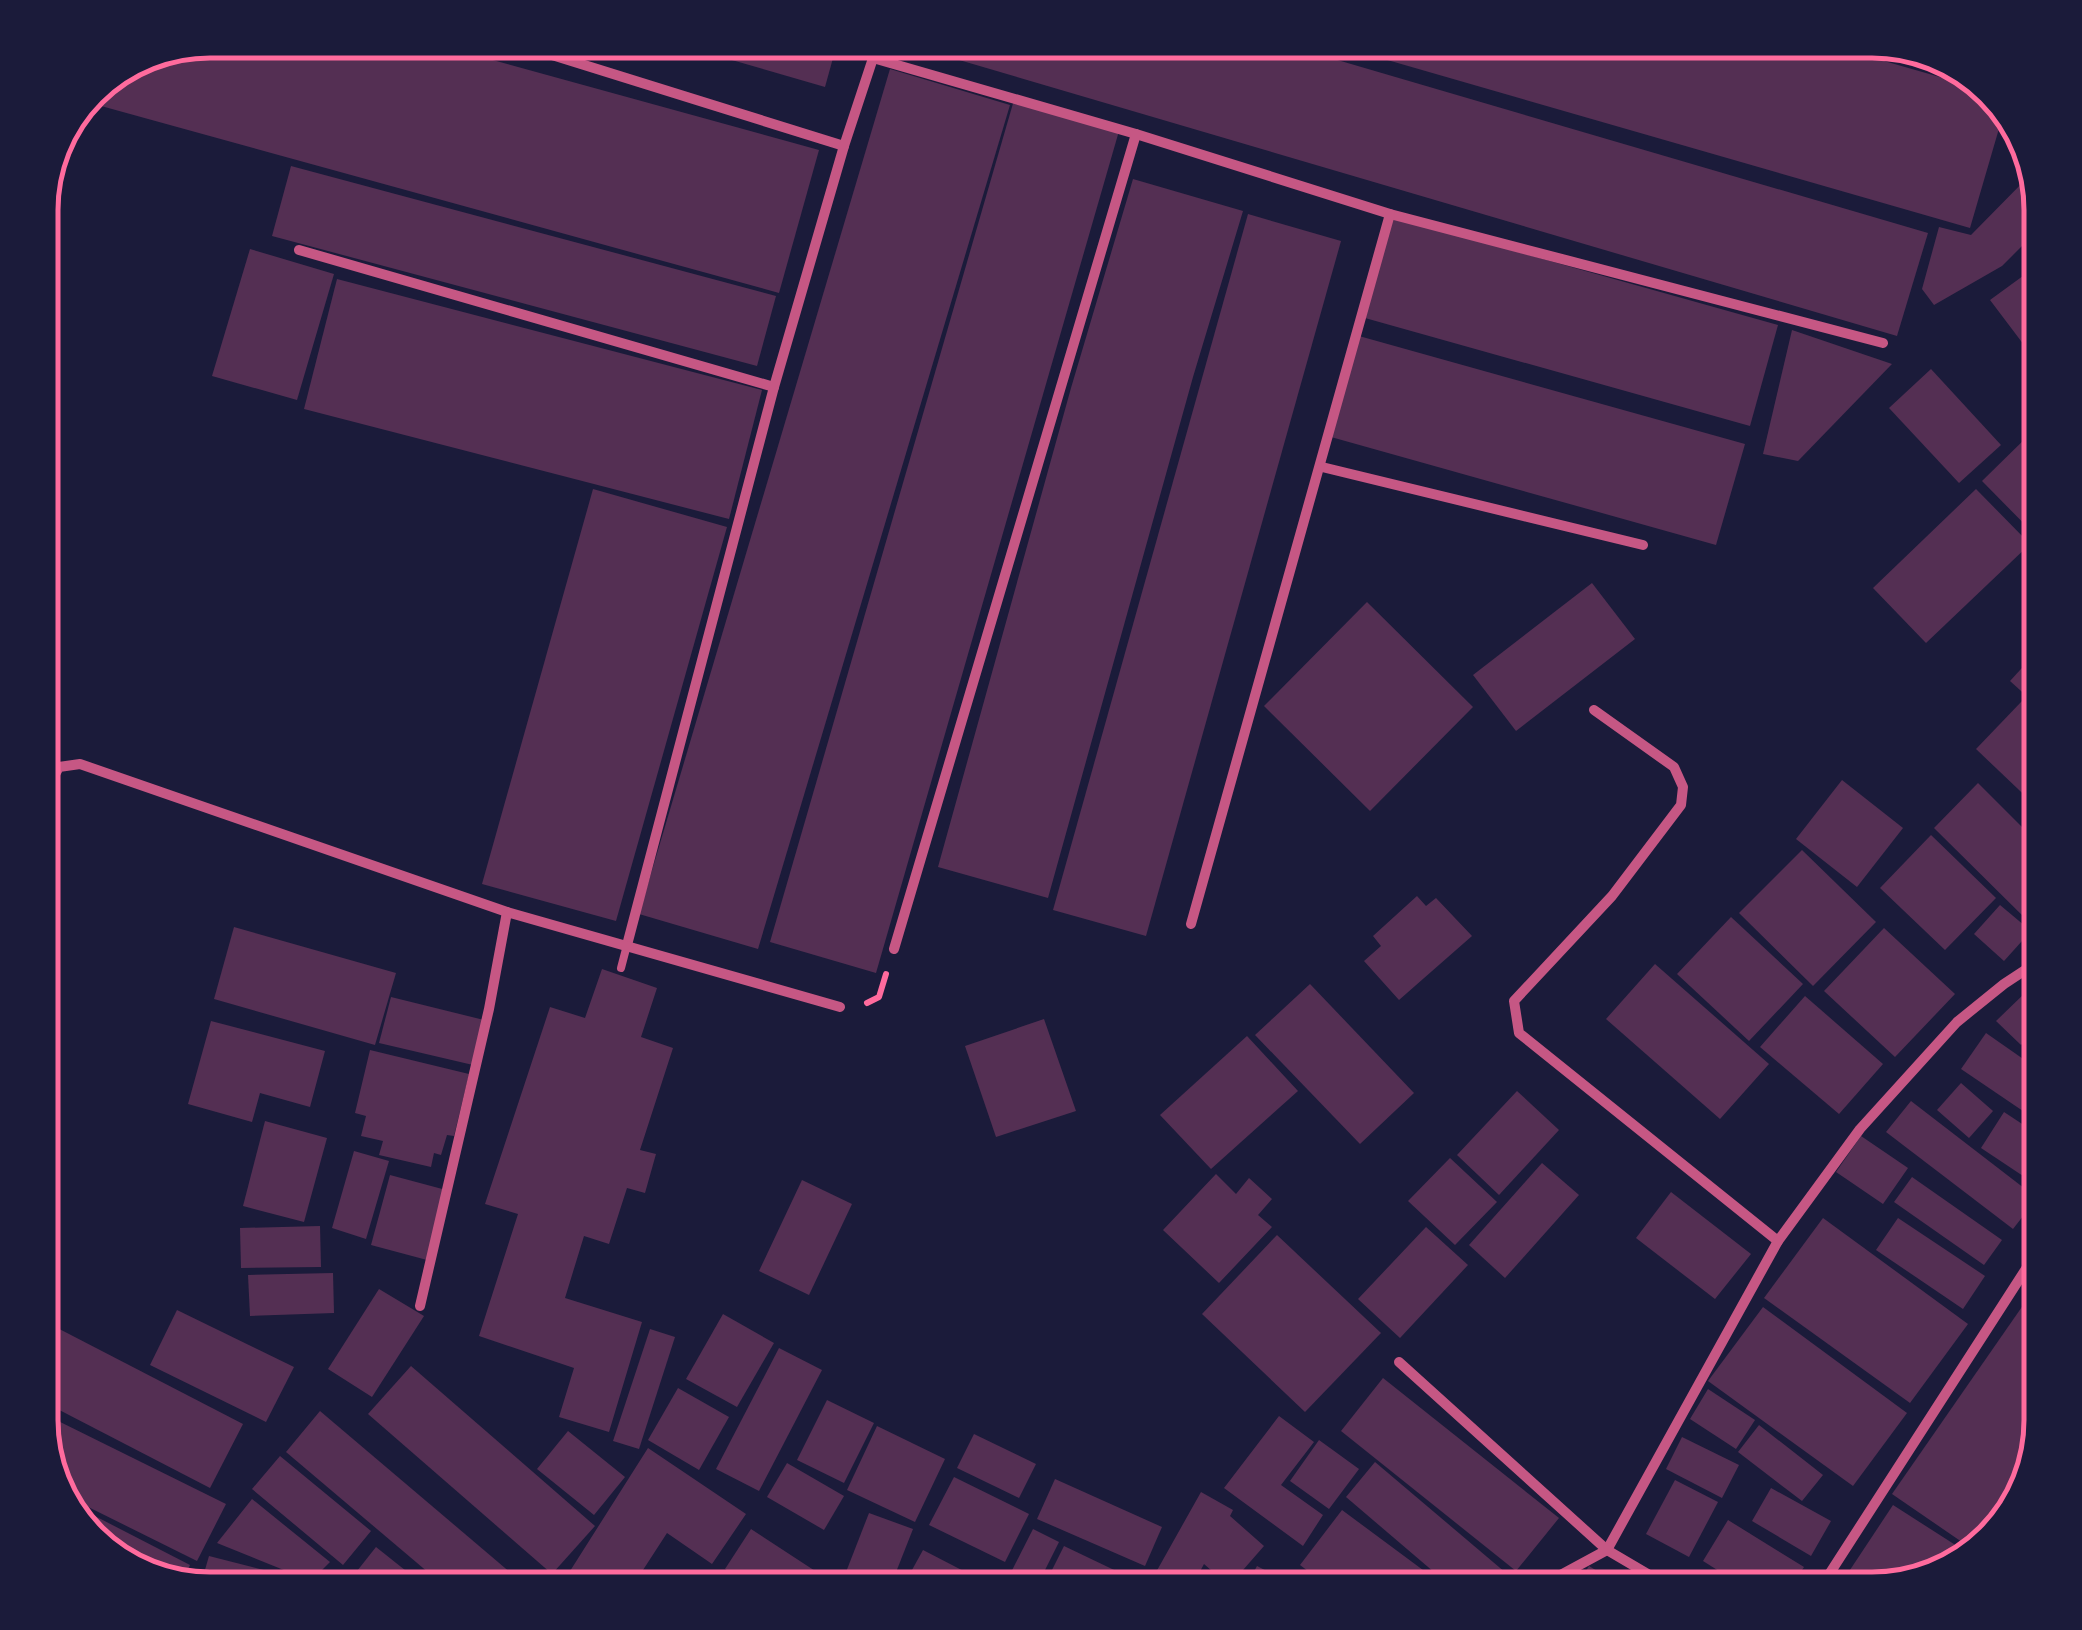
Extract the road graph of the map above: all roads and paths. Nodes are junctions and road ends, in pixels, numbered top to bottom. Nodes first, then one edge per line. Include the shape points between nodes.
1 (561, 57) edge
2 (575, 57) edge
3 (873, 58) joint
4 (574, 61) junction
5 (1136, 134) junction
6 (844, 146) junction
7 (1390, 214) junction
8 (299, 250) dead end
9 (1883, 343) dead end
10 (774, 387) junction
11 (1322, 467) junction
12 (1643, 545) dead end
13 (1594, 710) dead end
14 (58, 769) edge
15 (507, 912) junction
16 (1192, 924) dead end
17 (627, 944) junction
18 (894, 949) joint
19 (620, 968) dead end
20 (2024, 971) edge
21 (840, 1007) joint
22 (1778, 1241) junction
23 (2024, 1272) edge
24 (420, 1306) dead end
25 (1399, 1362) dead end
26 (1607, 1550) junction
27 (1567, 1572) edge
28 (1644, 1572) edge
29 (1831, 1572) edge

1 - 4 street
2 - 4 street
3 - 5 street
3 - 6 street
4 - 6 street
5 - 7 street
5 - 18 street
6 - 10 street
7 - 9 street
7 - 11 street
8 - 10 street
10 - 17 street
11 - 12 street
11 - 16 street
13 - 22 street via 1674,766 1681,805 1612,896 1514,1001 1519,1033
14 - 15 street via 80,764
15 - 17 street
15 - 24 street
17 - 19 lane
17 - 21 street
18 - 21 path via 879,997 859,1008
20 - 22 street via 1958,1022 1860,1130
22 - 26 street
23 - 29 street
25 - 26 street
26 - 27 street
26 - 28 street

